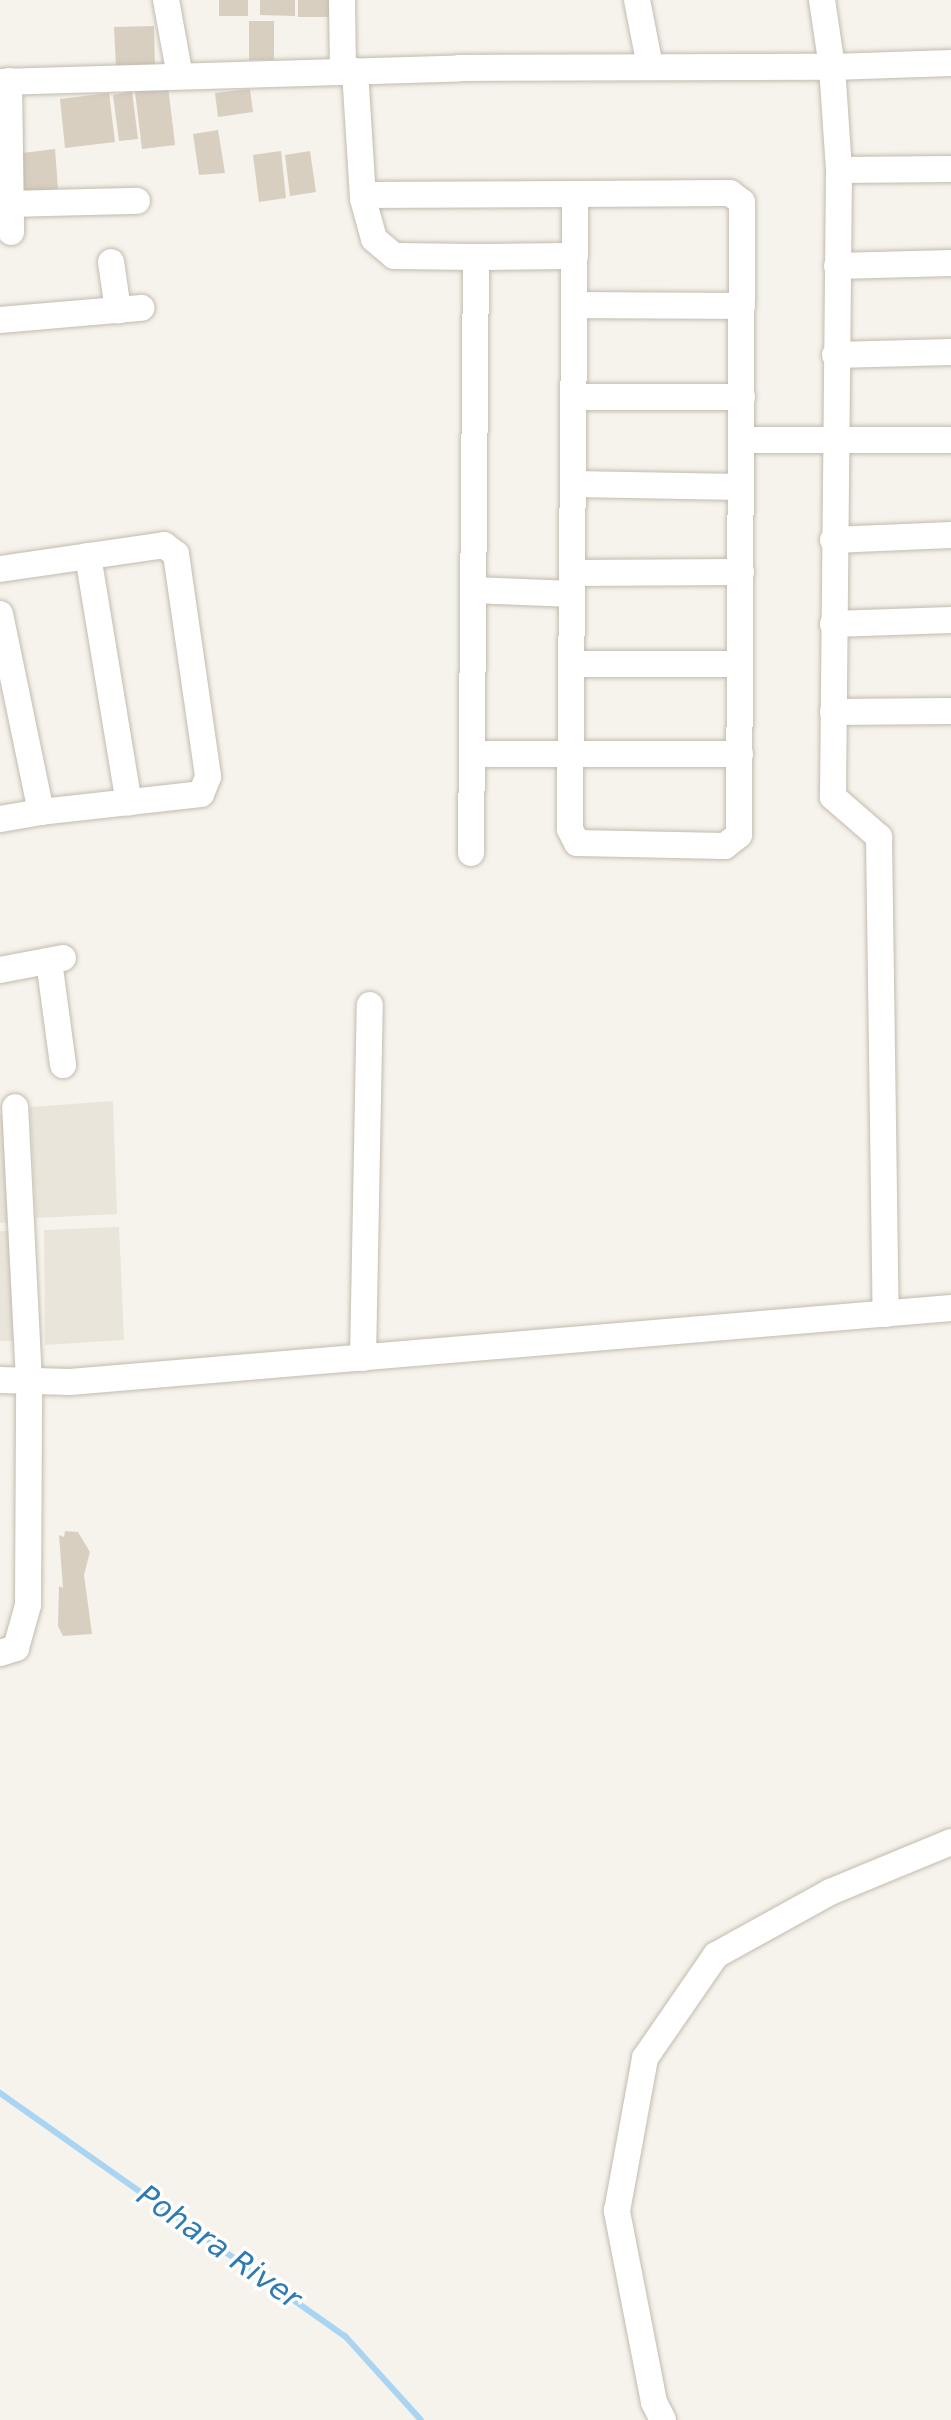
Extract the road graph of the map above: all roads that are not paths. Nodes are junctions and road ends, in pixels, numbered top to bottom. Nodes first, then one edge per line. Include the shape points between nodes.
1 (166, 0) edge
2 (342, 0) edge
3 (637, 0) edge
4 (822, 0) edge
5 (951, 63) edge
6 (650, 66) junction
7 (832, 67) junction
8 (349, 71) junction
9 (180, 76) junction
10 (4, 82) edge
11 (951, 169) edge
12 (839, 170) junction
13 (575, 194) junction
14 (363, 195) junction
15 (137, 201) dead end
16 (10, 204) junction
17 (11, 232) dead end
18 (575, 256) junction
19 (476, 257) junction
20 (111, 262) dead end
21 (951, 263) edge
22 (837, 266) junction
23 (575, 305) junction
24 (742, 306) junction
25 (0, 320) edge
26 (951, 352) edge
27 (835, 355) junction
28 (574, 397) junction
29 (742, 397) junction
30 (742, 440) junction
31 (951, 440) edge
32 (833, 441) junction
33 (573, 484) junction
34 (741, 487) junction
35 (951, 535) edge
36 (833, 540) junction
37 (88, 556) junction
38 (0, 569) edge
39 (741, 572) junction
40 (572, 584) junction
41 (473, 590) junction
42 (0, 614) edge
43 (951, 620) edge
44 (833, 624) junction
45 (571, 664) junction
46 (740, 664) junction
47 (951, 711) edge
48 (833, 712) junction
49 (472, 754) junction
50 (571, 754) junction
51 (740, 754) junction
52 (129, 803) junction
53 (41, 812) junction
54 (0, 819) edge
55 (471, 853) dead end
56 (0, 970) edge
57 (370, 1005) dead end
58 (63, 1065) dead end
59 (15, 1107) dead end
60 (951, 1308) edge
61 (886, 1314) junction
62 (363, 1358) junction
63 (0, 1380) edge
64 (29, 1381) junction
65 (0, 1653) edge
66 (951, 1842) edge
67 (663, 2420) edge

1 - 9 street
2 - 8 street
3 - 6 street
4 - 7 street
5 - 7 street
6 - 7 street
6 - 8 street
7 - 12 street
8 - 9 street
8 - 14 street
9 - 10 street
10 - 16 street
11 - 12 street
12 - 22 street
13 - 14 street
13 - 18 street
13 - 24 street via 737,197 743,210
14 - 19 street via 369,228 387,253
15 - 16 street
16 - 17 street
18 - 19 street
18 - 23 street
19 - 41 street
20 - 25 street via 129,309
21 - 22 street
22 - 27 street
23 - 24 street
23 - 28 street
24 - 29 street
26 - 27 street
27 - 32 street
28 - 29 street
28 - 33 street
29 - 30 street
30 - 32 street
30 - 34 street
31 - 32 street
32 - 36 street
33 - 34 street
33 - 40 street
34 - 39 street
35 - 36 street
36 - 44 street
37 - 38 street
37 - 52 street
37 - 52 street via 164,545 176,554 208,777 201,794
39 - 40 street
39 - 46 street
40 - 41 street
40 - 45 street
41 - 49 street
42 - 53 street
43 - 44 street
44 - 48 street
45 - 46 street
45 - 50 street
46 - 51 street
47 - 48 street
48 - 61 street via 833,797 879,837
49 - 50 street
49 - 55 street
50 - 51 street
50 - 51 street via 570,829 577,843 725,846 739,835
52 - 53 street
53 - 54 street
56 - 58 street via 58,959
57 - 62 street
59 - 64 street
60 - 61 street
61 - 62 street
62 - 64 street
63 - 64 street
64 - 65 street via 28,1605 16,1648
66 - 67 street via 830,1892 716,1955 645,2058 617,2211 654,2402

